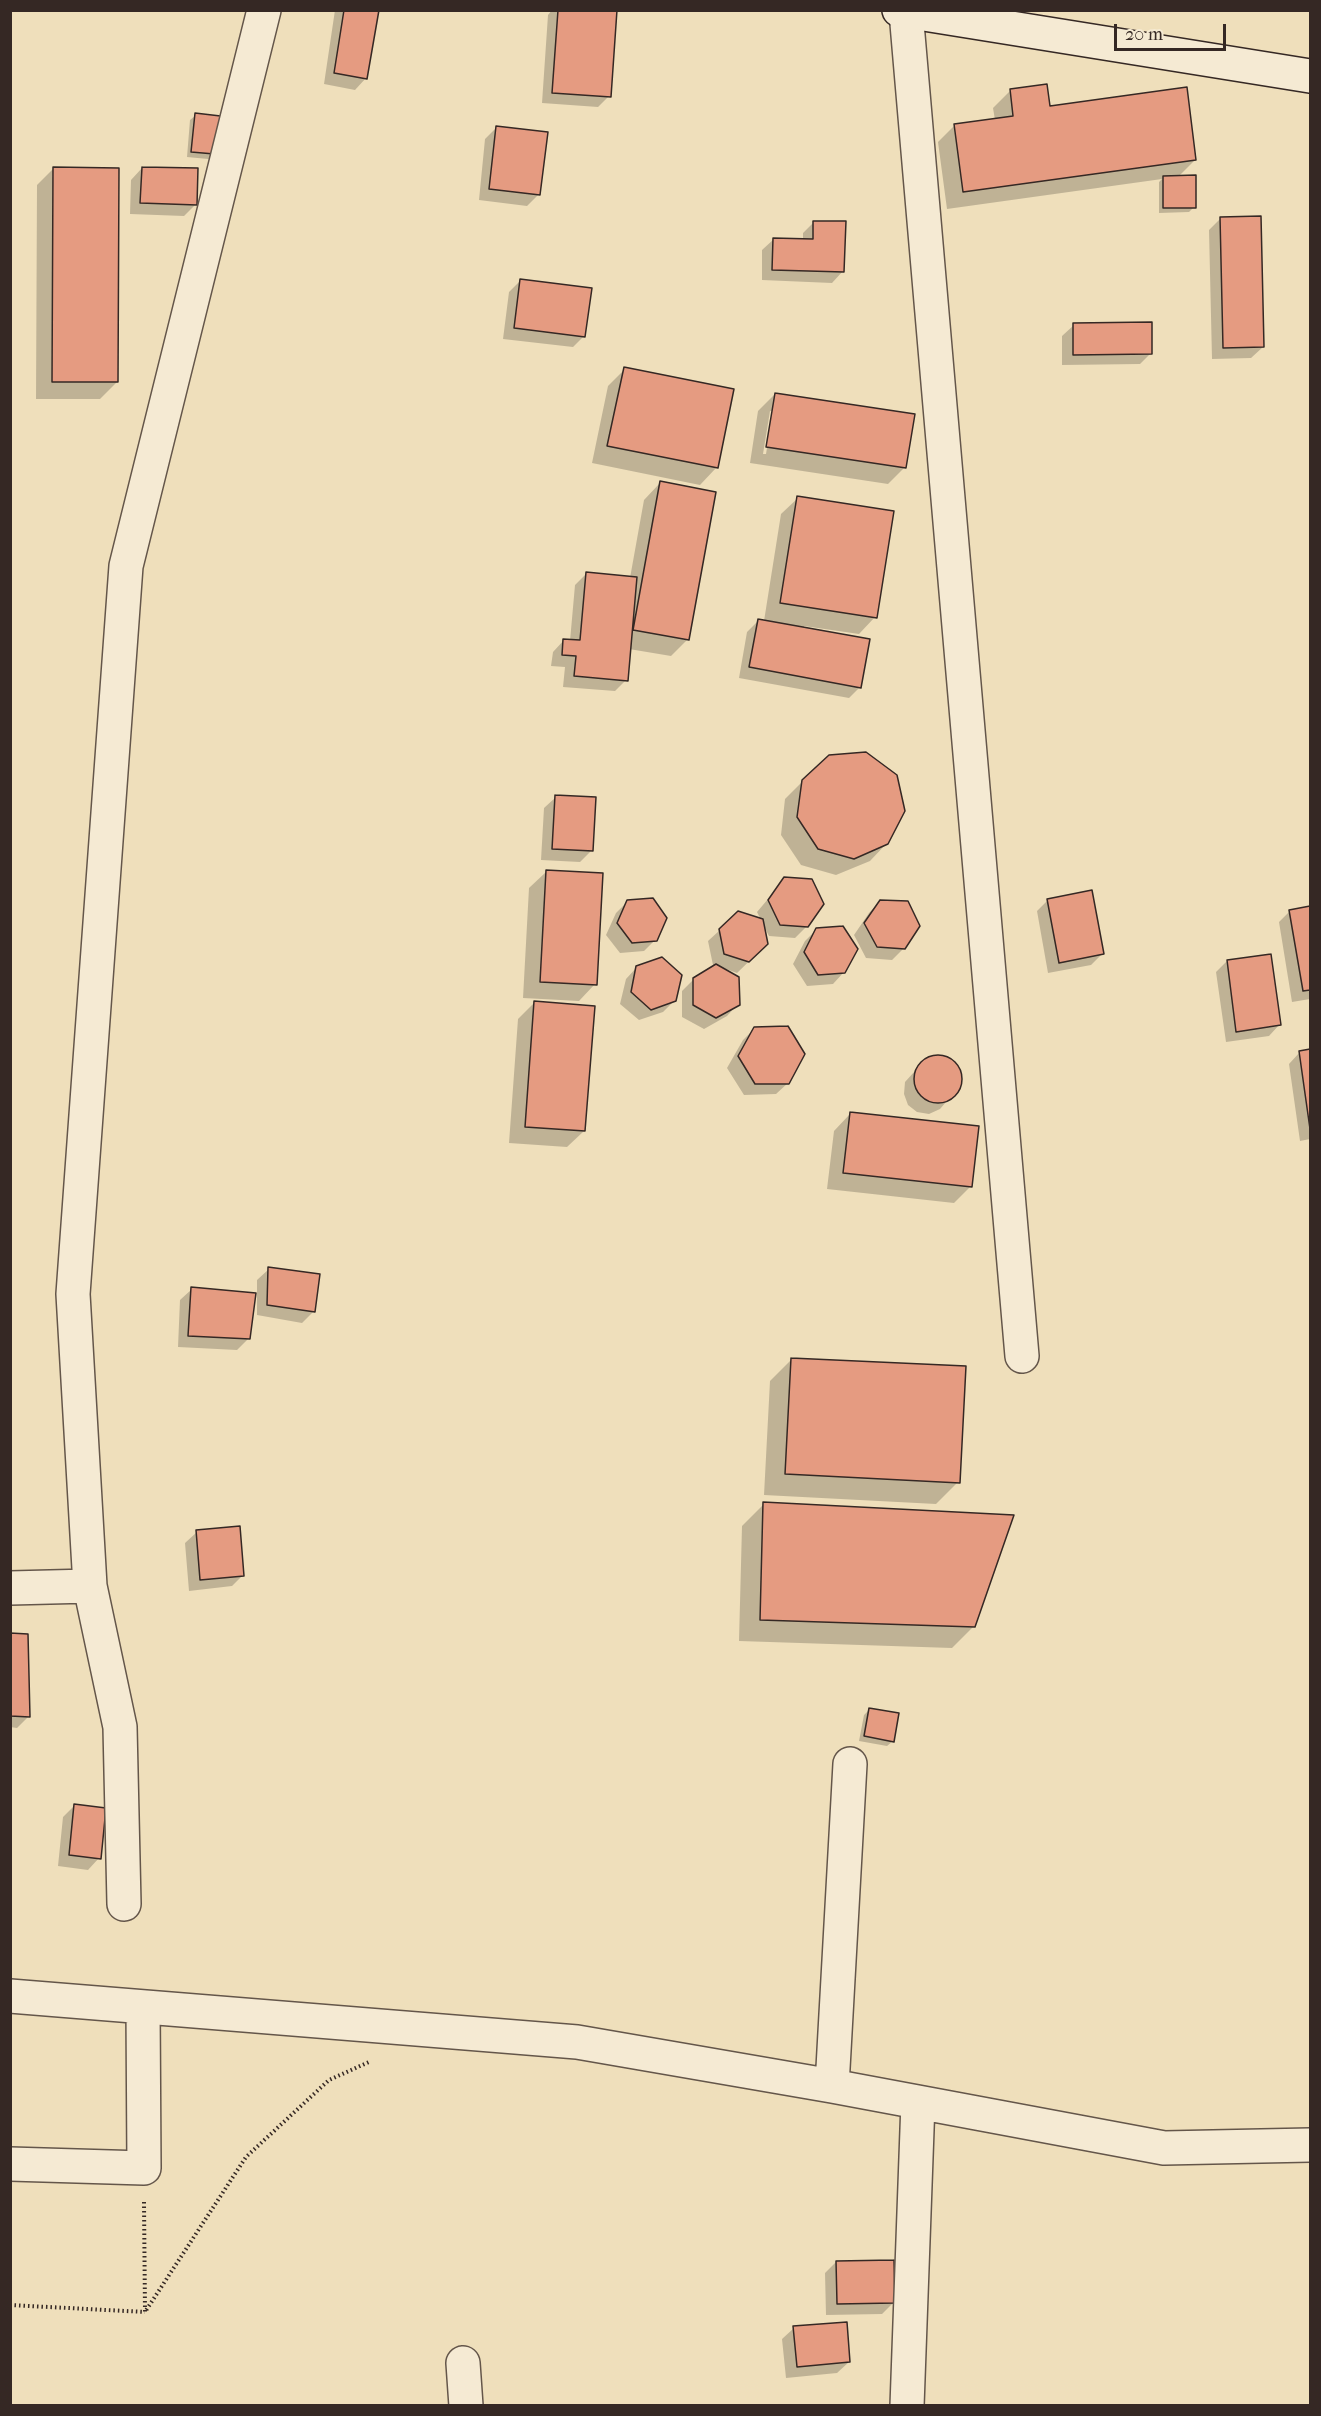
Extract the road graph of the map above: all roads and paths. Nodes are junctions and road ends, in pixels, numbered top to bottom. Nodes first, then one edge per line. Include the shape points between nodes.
1 (264, 10) edge
2 (902, 11) edge
3 (1311, 76) edge
4 (1022, 1356) dead end
5 (90, 1586) junction
6 (10, 1588) edge
7 (850, 1764) dead end
8 (124, 1904) dead end
9 (10, 1996) edge
10 (143, 2007) junction
11 (370, 2062) dead end
12 (832, 2086) junction
13 (918, 2102) junction
14 (1311, 2145) edge
15 (10, 2164) edge
16 (144, 2168) junction
17 (10, 2305) edge
18 (145, 2312) junction
19 (463, 2363) dead end
20 (466, 2406) edge
21 (907, 2406) edge

1 - 5 street via 126,566 74,1294
2 - 3 street
2 - 4 street
5 - 6 street
5 - 8 street via 120,1727
7 - 12 street
9 - 10 street
10 - 12 street via 578,2042
10 - 16 street
11 - 18 path via 329,2080 246,2157
12 - 13 street
13 - 14 street via 1164,2148
13 - 21 street
15 - 16 street
16 - 18 path
17 - 18 path
19 - 20 street

